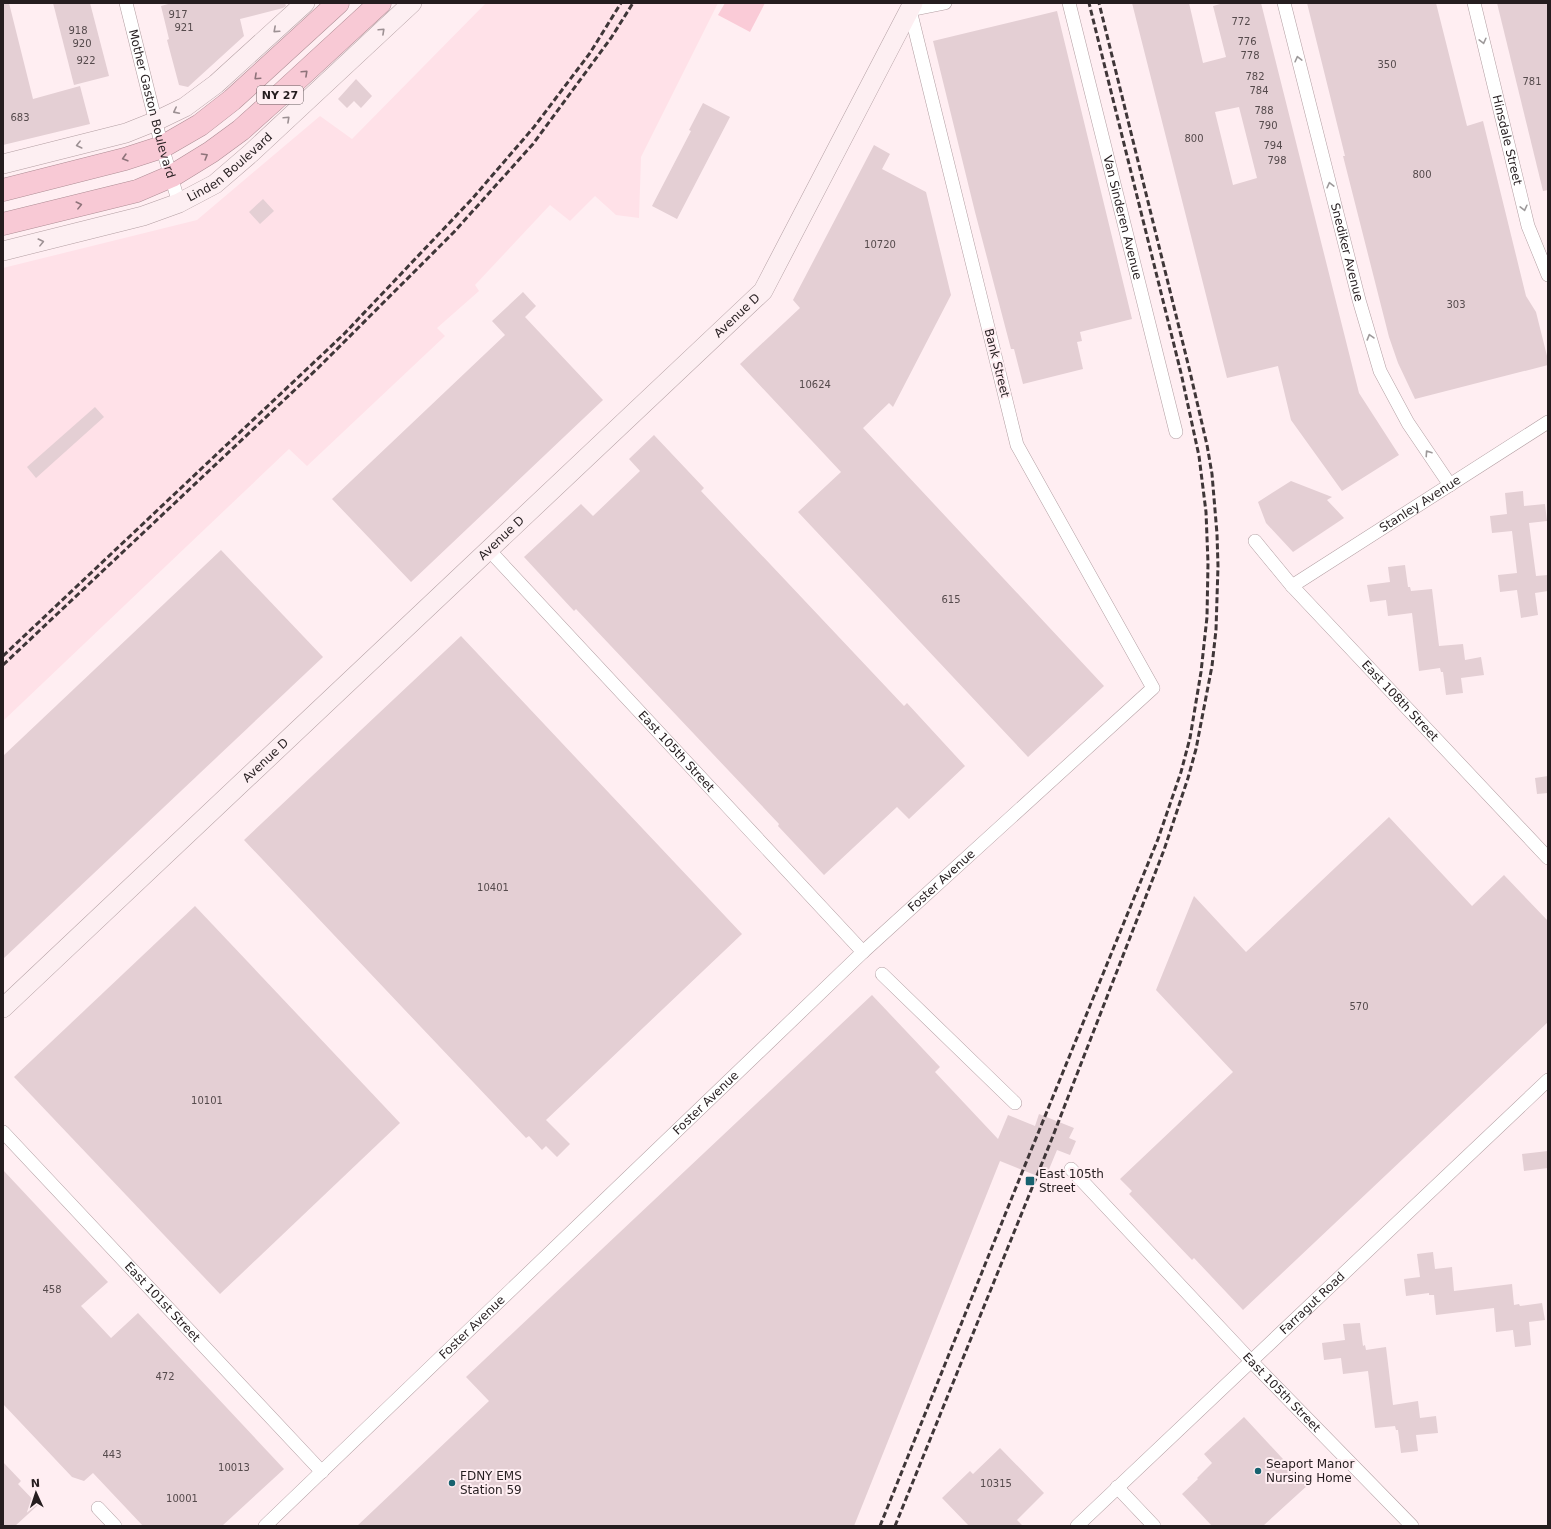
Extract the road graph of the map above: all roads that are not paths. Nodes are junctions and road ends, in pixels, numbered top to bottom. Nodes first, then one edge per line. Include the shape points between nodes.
1 (126, 3) edge
2 (305, 3) edge
3 (338, 3) edge
4 (380, 3) edge
5 (412, 3) edge
6 (945, 3) edge
7 (1069, 3) edge
8 (1284, 3) edge
9 (1474, 3) edge
10 (911, 7) edge
11 (156, 121) junction
12 (162, 146) junction
13 (3, 164) edge
14 (172, 176) junction
15 (3, 190) edge
16 (180, 203) junction
17 (3, 224) edge
18 (3, 251) edge
19 (1548, 275) edge
20 (1548, 422) edge
21 (1176, 432) dead end
22 (1450, 485) junction
23 (1255, 541) dead end
24 (489, 550) junction
25 (1292, 586) junction
26 (1154, 688) joint
27 (1548, 858) edge
28 (863, 952) junction
29 (882, 974) dead end
30 (3, 1008) edge
31 (1548, 1080) edge
32 (1015, 1103) dead end
33 (3, 1132) edge
34 (1071, 1169) dead end
35 (1251, 1361) junction
36 (322, 1472) junction
37 (1117, 1487) junction
38 (98, 1508) dead end
39 (115, 1526) edge
40 (265, 1526) edge
41 (1077, 1526) edge
42 (1154, 1526) edge
43 (1412, 1526) edge

1 - 11 street, Mother Gaston Boulevard
2 -> 11 main road via 216,84 185,107
3 -> 12 highway, NY 27 via 232,100 200,125
14 -> 4 highway, Linden Boulevard / NY 27 via 241,130
16 -> 5 main road, Linden Boulevard via 215,184 251,153
6 - 10 street
7 - 21 street, Van Sinderen Avenue
22 -> 8 street, Snediker Avenue via 1408,424 1380,370 1359,300
9 -> 19 street, Hinsdale Street via 1528,226
10 - 24 main road, Avenue D via 763,291
10 - 26 street, Bank Street via 1017,444
11 - 12 street, Mother Gaston Boulevard
11 -> 13 main road via 126,133
12 - 14 street, Mother Gaston Boulevard
12 -> 15 highway, NY 27 via 125,159
14 - 16 street, Mother Gaston Boulevard
17 -> 14 highway, Linden Boulevard / NY 27 via 137,191
18 -> 16 main road, Linden Boulevard via 143,216
20 - 22 street, Stanley Avenue
22 - 25 street, Stanley Avenue
23 - 25 street, East 108th Street
24 - 28 street, East 105th Street
24 - 30 main road, Avenue D
25 - 27 street, East 108th Street
26 - 28 street, Foster Avenue
28 - 36 street, Foster Avenue
29 - 32 street
31 - 35 street, Farragut Road
33 - 36 street, East 101st Street
34 - 35 street, East 105th Street
35 - 37 street, Farragut Road
35 - 43 street, East 105th Street
36 - 40 street, Foster Avenue
37 - 41 street, Farragut Road
37 - 42 street
38 - 39 street

